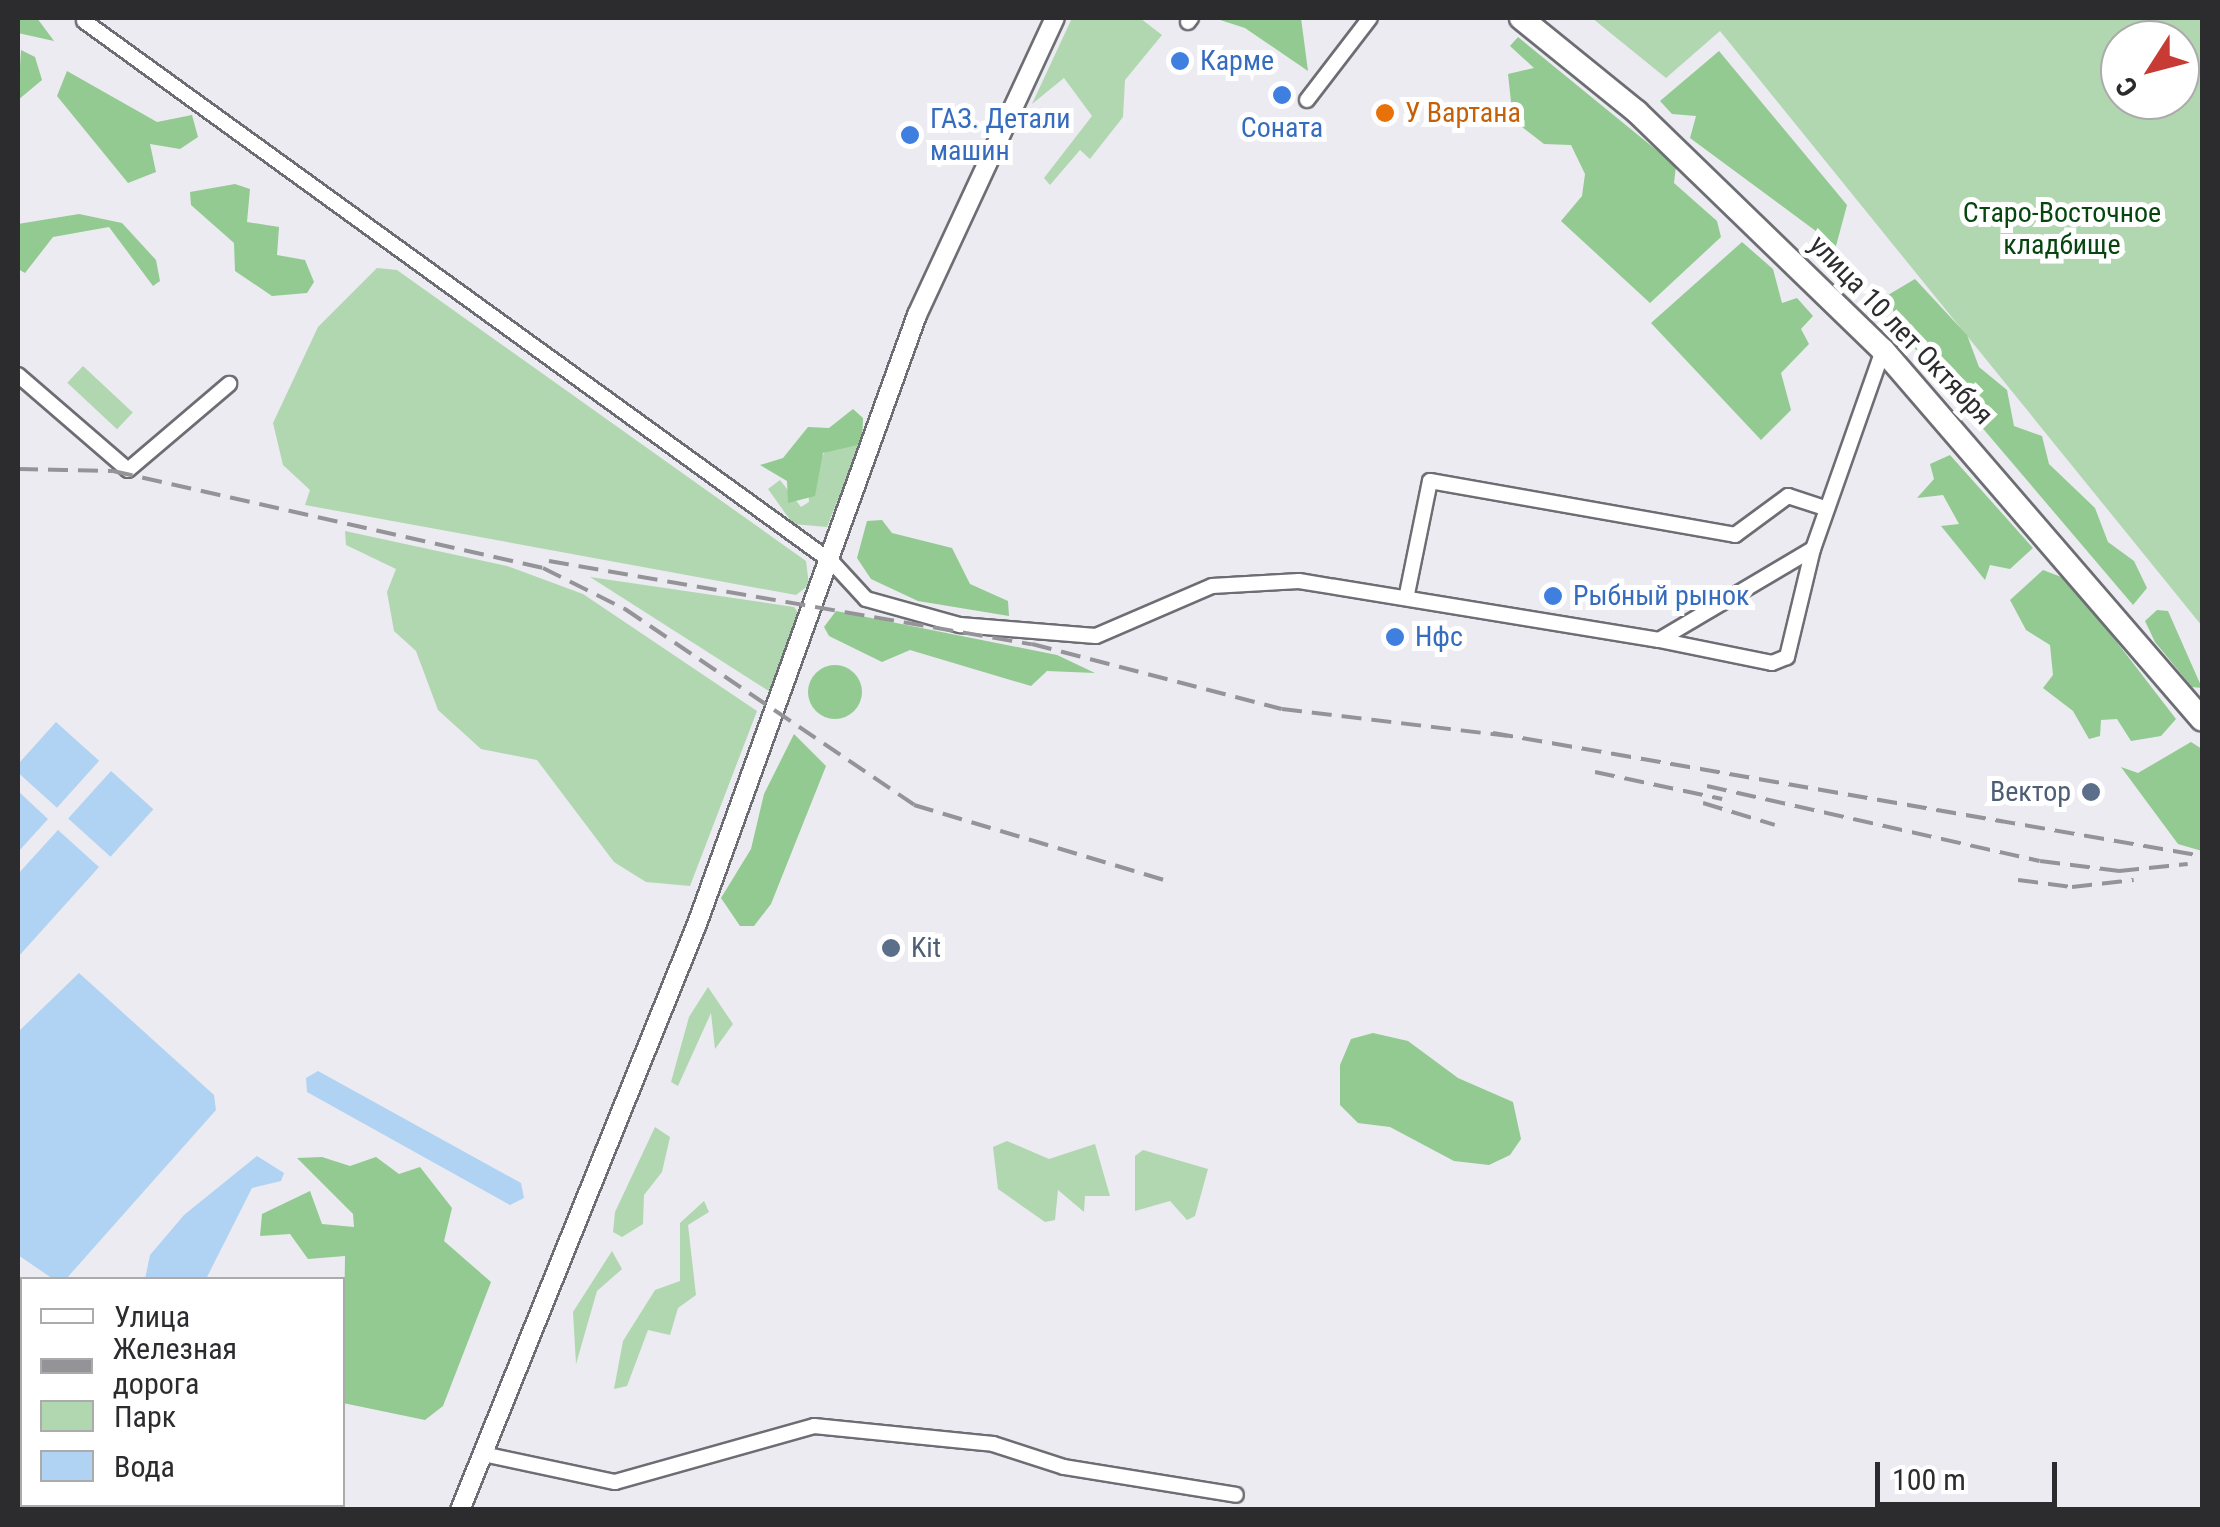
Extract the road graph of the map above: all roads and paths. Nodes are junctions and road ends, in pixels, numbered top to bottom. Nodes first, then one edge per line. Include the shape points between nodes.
1 (1055, 18) edge
2 (1521, 18) edge
3 (1365, 19) edge
4 (84, 20) dead end
5 (1307, 100) dead end
6 (1884, 350) junction
7 (18, 376) edge
8 (229, 384) dead end
9 (1825, 508) junction
10 (1814, 549) junction
11 (832, 562) junction
12 (1407, 594) junction
13 (1659, 640) junction
14 (2202, 719) edge
15 (483, 1454) junction
16 (1236, 1495) dead end
17 (460, 1510) edge

1 - 11 street via 917,315
2 - 6 main road, улица 10 лет Октября via 1637,112
3 - 5 street
4 - 11 street
6 - 9 street
6 - 14 main road, улица 10 лет Октября
7 - 8 street via 128,470
9 - 10 street
9 - 12 street via 1788,496 1736,535 1430,481
10 - 13 street
10 - 13 street via 1787,657 1772,663
11 - 12 street via 866,599 892,609 1026,635 1096,636 1182,595 1248,582
11 - 15 street
12 - 13 street
15 - 16 street via 615,1482 814,1426 993,1444 1064,1468
15 - 17 street

